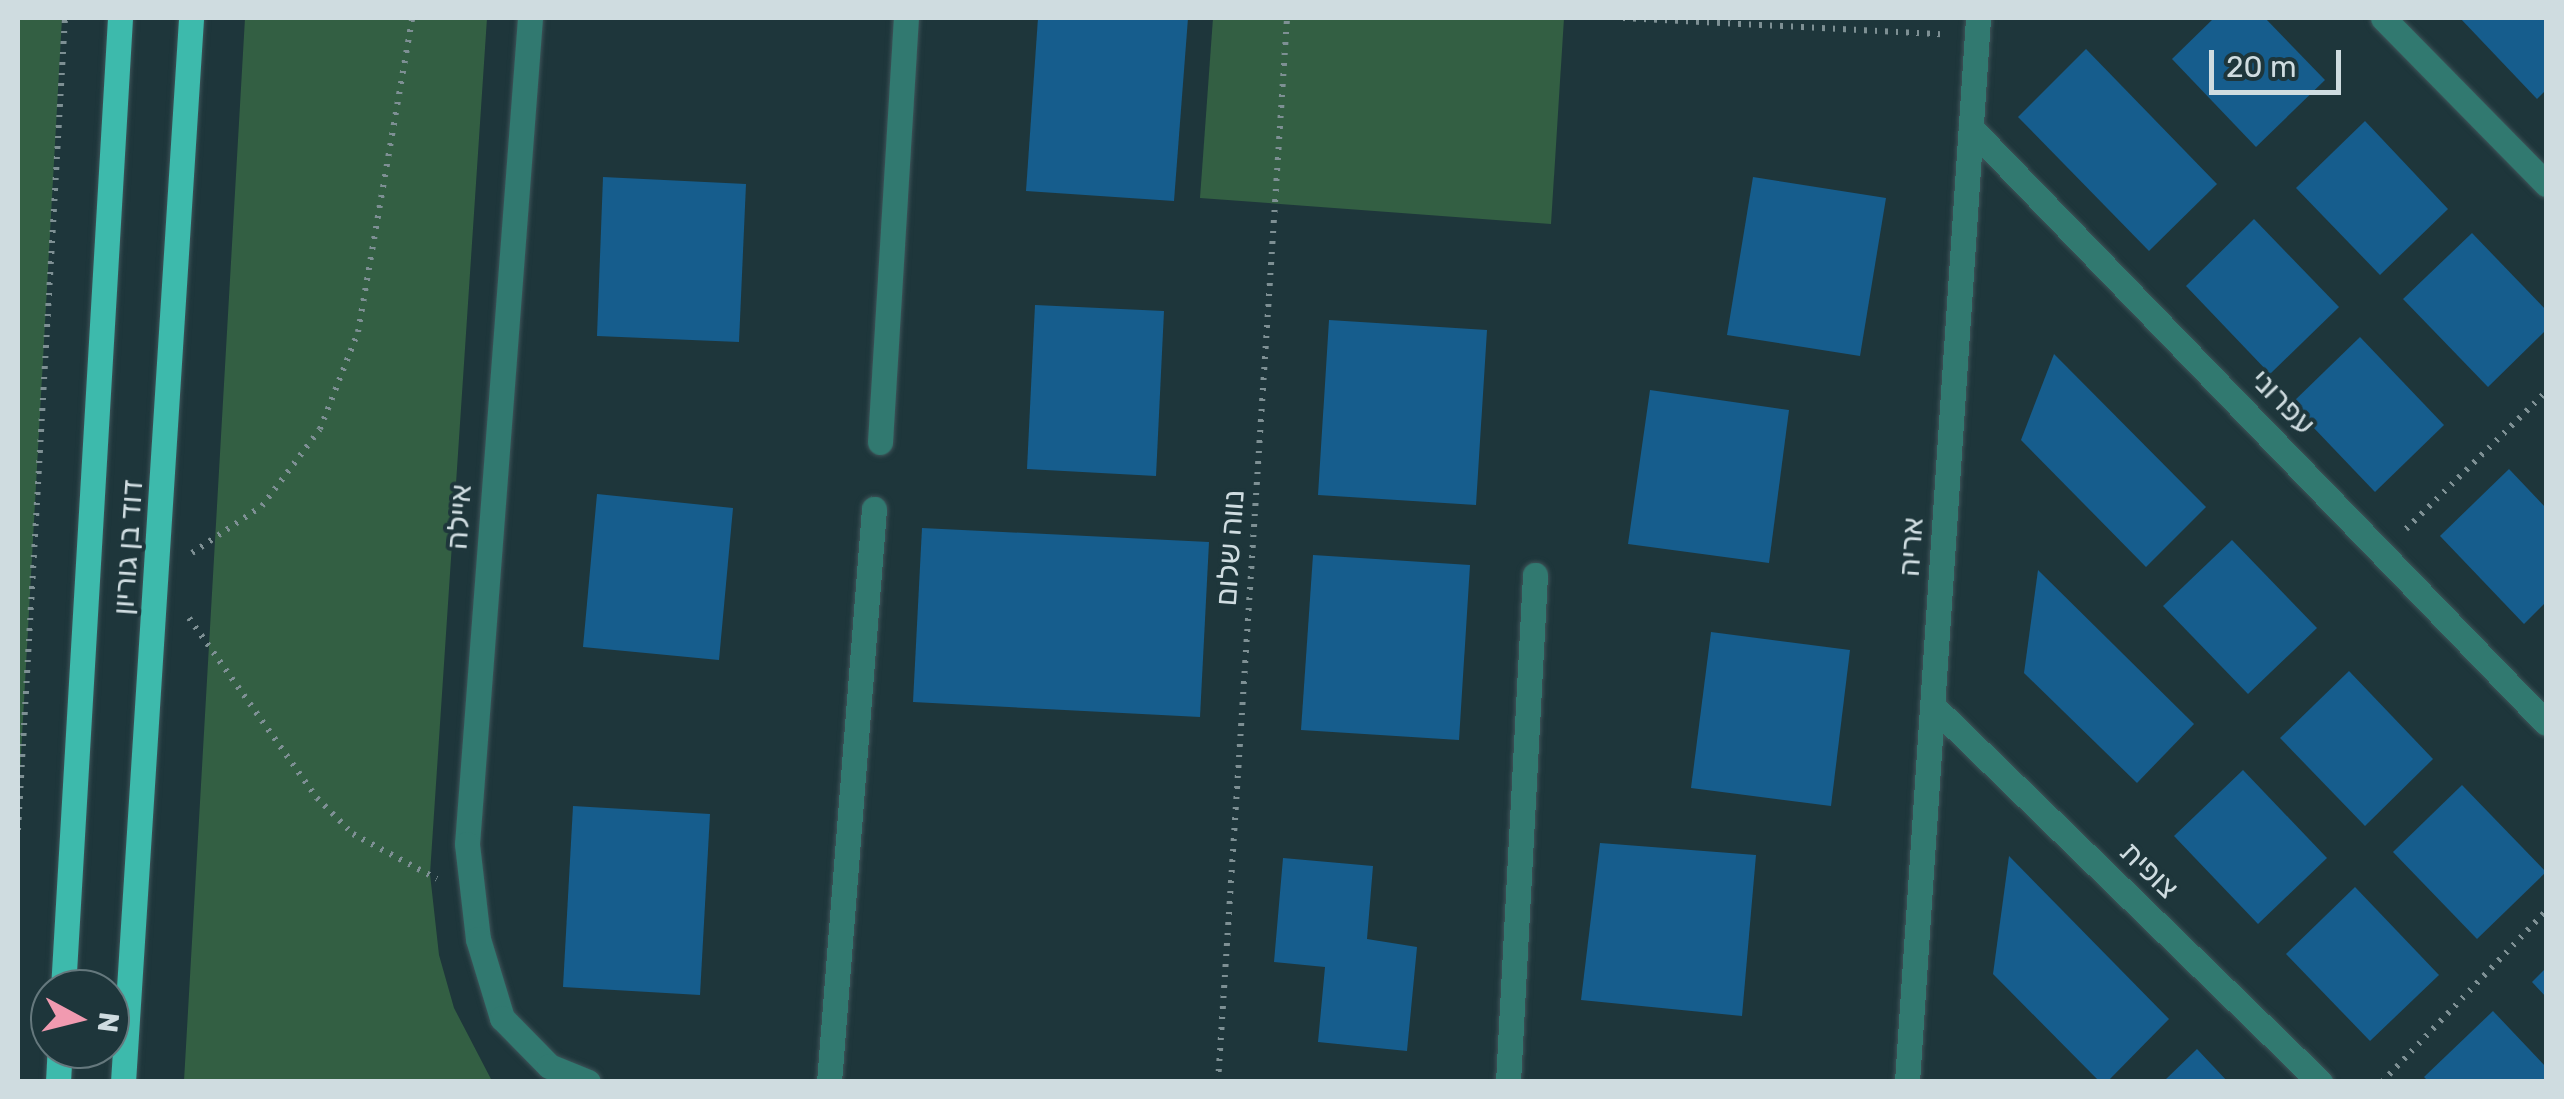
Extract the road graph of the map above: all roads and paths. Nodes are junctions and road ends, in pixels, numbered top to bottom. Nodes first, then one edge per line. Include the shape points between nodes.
1 (65, 18) edge
2 (120, 18) edge
3 (192, 18) edge
4 (412, 18) edge
5 (530, 18) edge
6 (906, 18) edge
7 (1286, 18) edge
8 (1624, 18) edge
9 (2383, 18) edge
10 (1978, 26) edge
11 (1971, 128) junction
12 (2546, 184) edge
13 (2546, 392) edge
14 (880, 442) dead end
15 (874, 509) dead end
16 (2384, 551) junction
17 (158, 575) junction
18 (1535, 575) dead end
19 (1933, 706) junction
20 (2546, 723) edge
21 (18, 830) edge
22 (473, 894) junction
23 (2546, 912) edge
24 (65, 969) edge
25 (123, 1082) edge
26 (588, 1082) edge
27 (829, 1082) edge
28 (1218, 1082) edge
29 (1508, 1082) edge
30 (1908, 1082) edge
31 (2320, 1082) edge
32 (2382, 1082) edge

1 - 21 path
2 - 24 main road, דוד בן גוריון
3 - 17 main road, דוד בן גוריון
4 - 17 path via 358,332 320,428 262,506
5 - 22 street, איילה via 467,844
6 - 14 street
7 - 28 path, נווה שלום
8 - 10 path
9 - 12 street
10 - 11 street, אריה
11 - 16 street, עפרוני
11 - 19 street, אריה
13 - 16 path
15 - 27 street
16 - 20 street, עפרוני
17 - 22 path via 316,798 352,834
17 - 25 main road, דוד בן גוריון
18 - 29 street
19 - 30 street, אריה
19 - 31 street, צופית
22 - 26 street, איילה via 478,938 502,1018 548,1066
23 - 32 path

